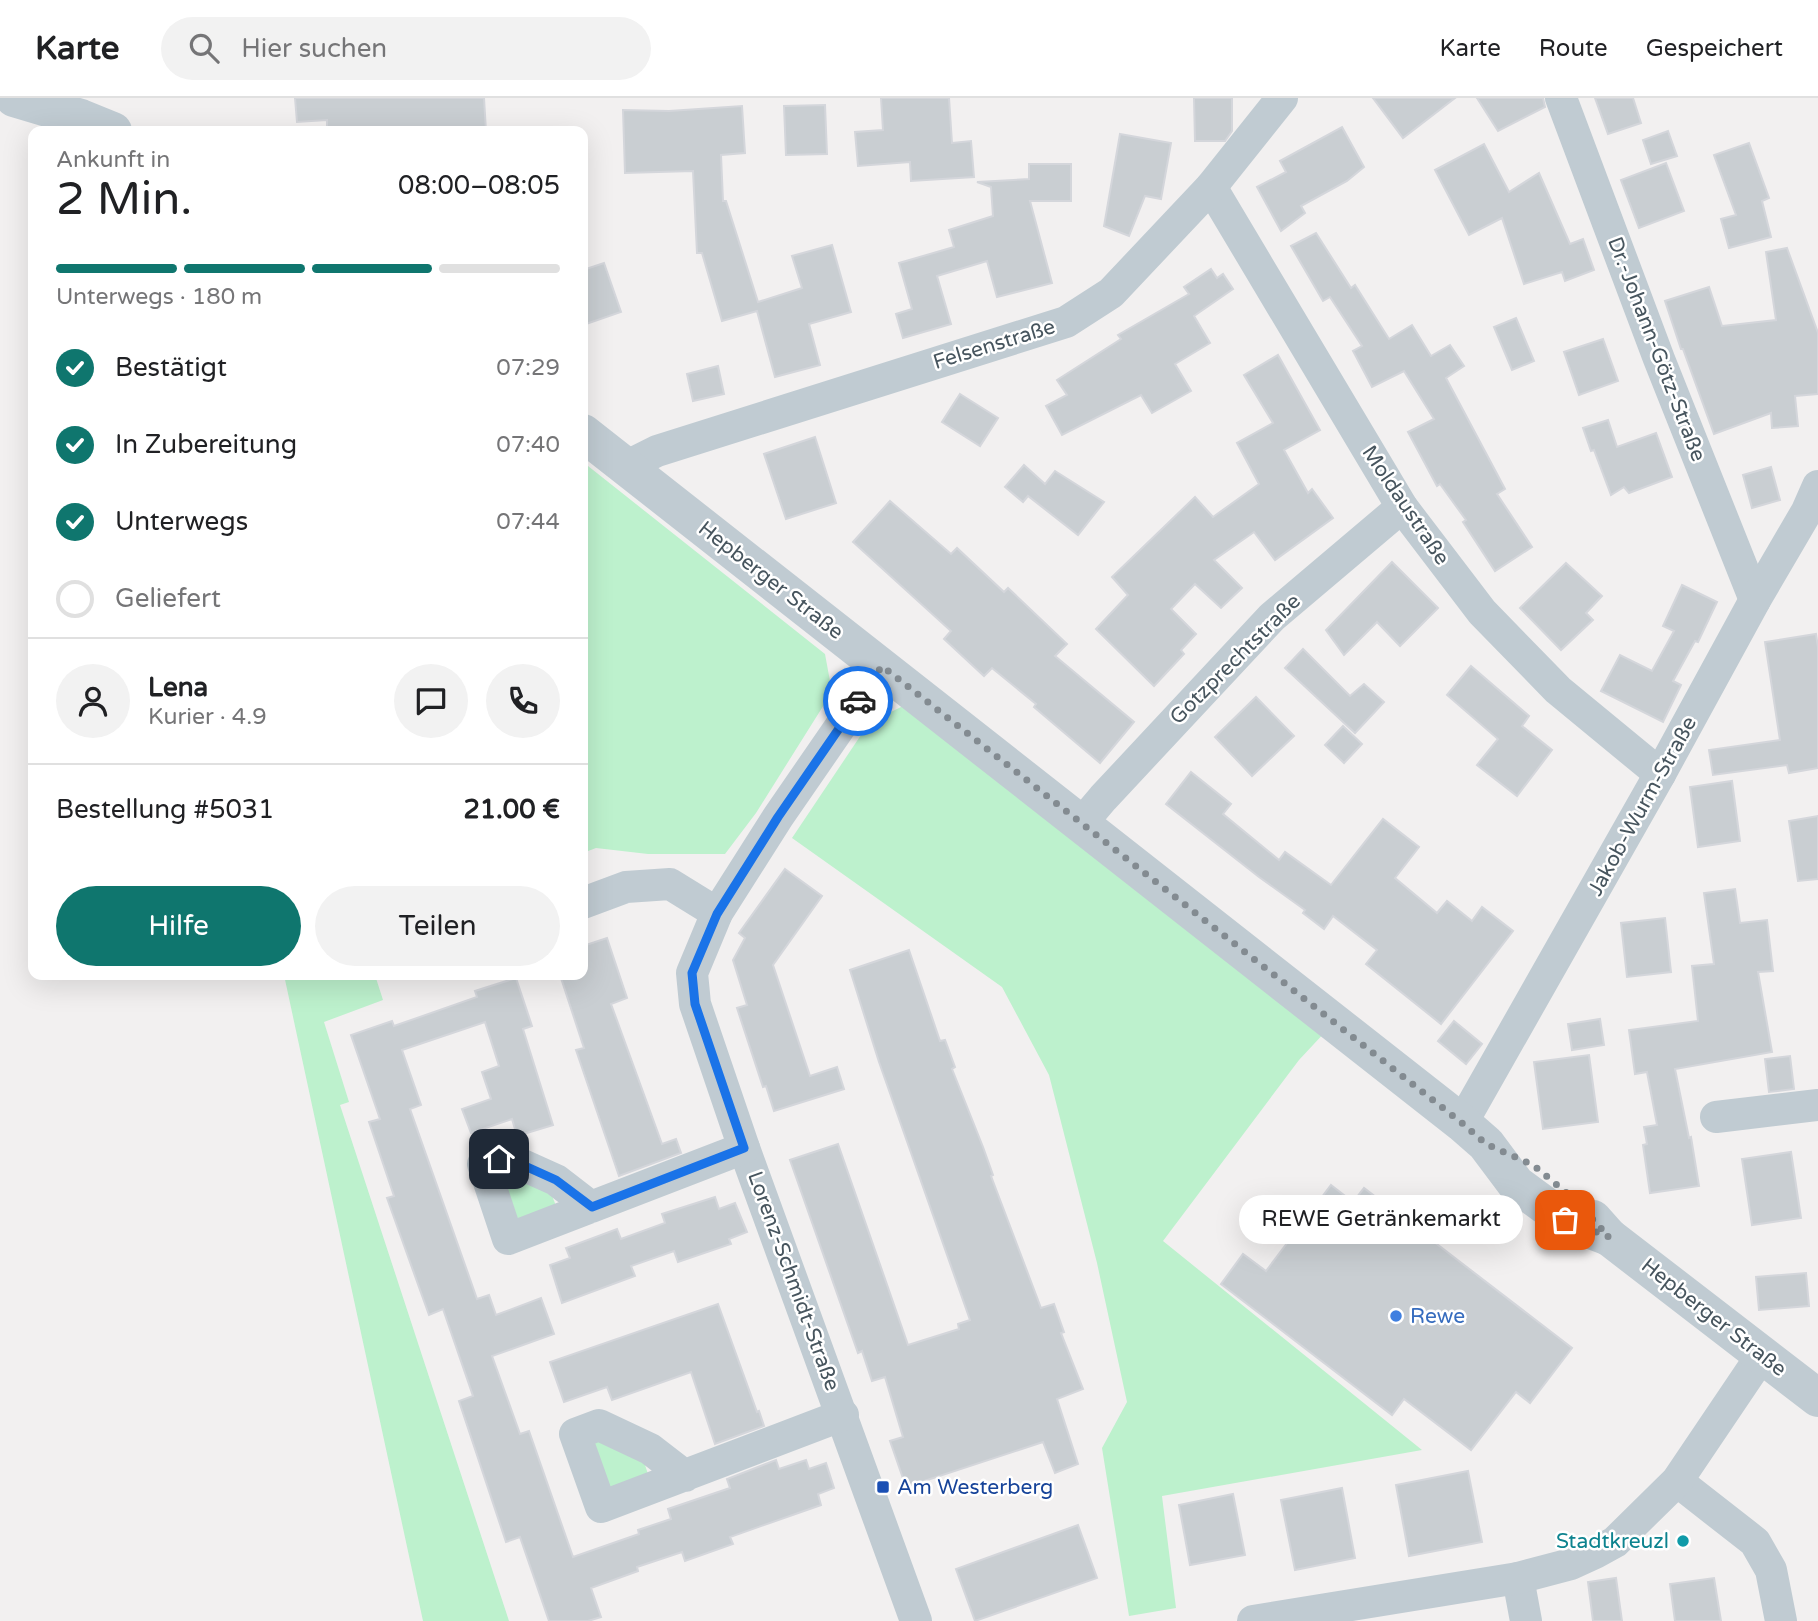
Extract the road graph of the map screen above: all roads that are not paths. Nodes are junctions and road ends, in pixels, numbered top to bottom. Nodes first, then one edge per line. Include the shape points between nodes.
1 (14, 98) edge
2 (1282, 98) edge
3 (1561, 98) edge
4 (101, 126) edge
5 (1211, 187) junction
6 (588, 437) edge
7 (626, 467) junction
8 (1402, 507) junction
9 (1815, 507) edge
10 (1755, 600) junction
11 (882, 666) junction
12 (1660, 775) junction
13 (1081, 824) junction
14 (588, 900) edge
15 (717, 914) junction
16 (1818, 1105) edge
17 (1716, 1117) dead end
18 (1474, 1133) junction
19 (744, 1148) junction
20 (592, 1207) dead end
21 (1762, 1355) junction
22 (1818, 1398) edge
23 (843, 1415) junction
24 (685, 1476) dead end
25 (1677, 1481) junction
26 (1518, 1577) junction
27 (916, 1621) edge
28 (1253, 1621) edge
29 (1526, 1621) edge
30 (1781, 1621) edge

1 - 4 street
2 - 5 street, Felsenstraße
3 - 10 street, Dr.-Johann-Götz-Straße
5 - 7 street, Felsenstraße via 1111,293 1066,323 657,451
5 - 8 street, Moldaustraße
6 - 7 street, Hepberger Straße
7 - 11 street, Hepberger Straße
8 - 12 street, Moldaustraße via 1501,632 1558,691
8 - 13 street, Gotzprechtstraße via 1272,617
9 - 10 street, Jakob-Wurm-Straße
10 - 12 street, Jakob-Wurm-Straße
11 - 13 street, Hepberger Straße
11 - 15 street, Lorenz-Schmidt-Straße
12 - 18 street, Jakob-Wurm-Straße
13 - 18 street, Hepberger Straße
14 - 15 street via 626,887 670,884
15 - 19 street, Lorenz-Schmidt-Straße via 692,973 695,1004
16 - 17 street
18 - 21 street, Hepberger Straße via 1533,1165 1574,1199 1609,1237
19 - 20 street, Lorenz-Schmidt-Straße
19 - 23 street, Lorenz-Schmidt-Straße
21 - 22 street, Hepberger Straße
21 - 25 street
23 - 24 street, Lorenz-Schmidt-Straße
23 - 27 street, Lorenz-Schmidt-Straße
25 - 26 street via 1615,1542 1571,1564
25 - 30 street via 1755,1542 1772,1570
26 - 28 street
26 - 29 street

